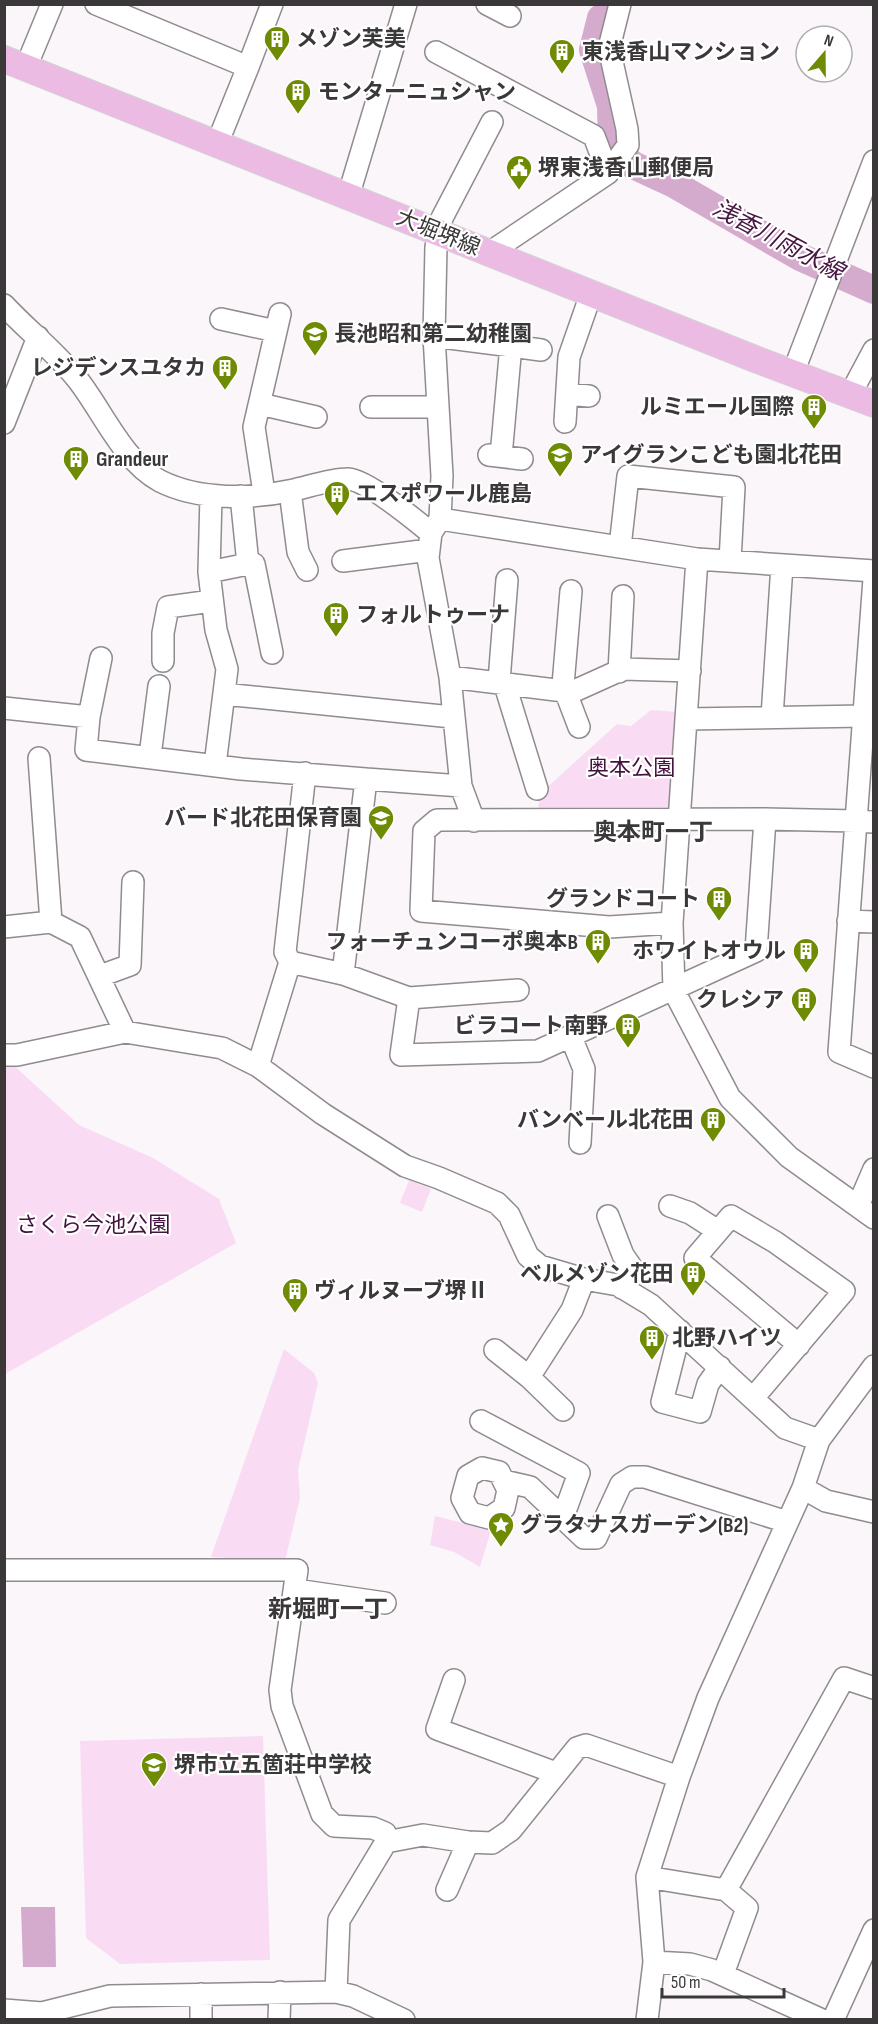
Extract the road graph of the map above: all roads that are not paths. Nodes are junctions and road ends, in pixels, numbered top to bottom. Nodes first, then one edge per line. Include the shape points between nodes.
1 (52, 4) edge
2 (96, 4) edge
3 (272, 4) edge
4 (406, 4) edge
5 (487, 4) edge
6 (620, 4) edge
7 (510, 15) dead end
8 (436, 52) dead end
9 (15, 63) edge
10 (248, 67) junction
11 (492, 122) dead end
12 (217, 144) junction
13 (873, 161) edge
14 (611, 170) junction
15 (348, 197) junction
16 (438, 232) junction
17 (489, 254) junction
18 (591, 294) junction
19 (4, 305) edge
20 (221, 319) dead end
21 (434, 336) junction
22 (38, 337) junction
23 (511, 345) junction
24 (541, 350) dead end
25 (873, 350) edge
26 (793, 373) junction
27 (567, 394) junction
28 (589, 396) dead end
29 (862, 399) edge
30 (260, 404) junction
31 (371, 406) dead end
32 (438, 407) junction
33 (316, 417) dead end
34 (565, 422) dead end
35 (4, 423) edge
36 (522, 459) dead end
37 (290, 491) junction
38 (264, 494) junction
39 (211, 496) junction
40 (241, 496) junction
41 (433, 534) junction
42 (620, 547) junction
43 (697, 559) junction
44 (343, 561) dead end
45 (730, 561) junction
46 (248, 564) junction
47 (782, 565) junction
48 (307, 570) dead end
49 (873, 571) edge
50 (209, 572) junction
51 (873, 579) edge
52 (507, 580) dead end
53 (571, 591) dead end
54 (623, 596) dead end
55 (213, 601) junction
56 (272, 653) dead end
57 (101, 658) dead end
58 (163, 661) dead end
59 (690, 671) junction
60 (619, 672) junction
61 (450, 676) junction
62 (502, 682) junction
63 (159, 686) dead end
64 (566, 691) junction
65 (224, 694) junction
66 (4, 708) edge
67 (864, 716) junction
68 (89, 717) junction
69 (452, 717) junction
70 (772, 717) junction
71 (687, 719) junction
72 (579, 727) dead end
73 (150, 756) junction
74 (39, 758) dead end
75 (215, 765) junction
76 (305, 773) junction
77 (366, 779) junction
78 (461, 786) junction
79 (537, 789) dead end
80 (680, 819) junction
81 (765, 819) junction
82 (474, 821) junction
83 (865, 822) edge
84 (132, 882) dead end
85 (848, 921) junction
86 (51, 922) junction
87 (873, 922) edge
88 (672, 923) junction
89 (4, 927) edge
90 (290, 962) junction
91 (343, 974) junction
92 (100, 976) junction
93 (518, 990) dead end
94 (674, 991) junction
95 (409, 998) junction
96 (125, 1032) junction
97 (571, 1037) junction
98 (4, 1055) edge
99 (258, 1065) junction
100 (873, 1067) edge
101 (580, 1143) dead end
102 (873, 1168) edge
103 (670, 1206) dead end
104 (866, 1212) edge
105 (608, 1216) dead end
106 (718, 1231) junction
107 (584, 1279) junction
108 (621, 1288) junction
109 (680, 1331) junction
110 (799, 1345) junction
111 (495, 1350) dead end
112 (873, 1366) edge
113 (720, 1367) junction
114 (529, 1377) junction
115 (754, 1397) junction
116 (563, 1410) dead end
117 (481, 1421) dead end
118 (819, 1440) junction
119 (504, 1481) dead end
120 (803, 1488) junction
121 (873, 1512) edge
122 (563, 1517) junction
123 (788, 1522) junction
124 (4, 1570) edge
125 (296, 1580) junction
126 (385, 1603) dead end
127 (454, 1680) dead end
128 (873, 1688) edge
129 (556, 1773) junction
130 (679, 1777) junction
131 (386, 1842) junction
132 (468, 1842) junction
133 (647, 1877) junction
134 (447, 1890) dead end
135 (726, 1890) junction
136 (873, 1930) edge
137 (654, 1962) junction
138 (723, 1974) junction
139 (280, 1992) junction
140 (336, 1992) junction
141 (201, 1994) junction
142 (4, 2010) edge
143 (201, 2019) edge
144 (279, 2019) edge
145 (404, 2019) edge
146 (647, 2019) edge
147 (822, 2019) edge
148 (833, 2019) edge

1 - 9 street
2 - 10 street
3 - 10 street
4 - 15 street
5 - 7 street
6 - 14 street via 609,48 628,145
8 - 14 street via 594,136
9 - 12 main road, 大堀堺線
10 - 12 street
11 - 16 street
12 - 15 main road, 大堀堺線
13 - 26 street
14 - 17 street
15 - 16 main road, 大堀堺線
16 - 17 main road, 大堀堺線
16 - 21 street
17 - 18 main road, 大堀堺線
18 - 26 main road, 大堀堺線
18 - 27 street via 569,357
19 - 22 street
20 - 30 street via 278,322
21 - 23 street
21 - 32 street
22 - 35 street
22 - 39 street via 77,379 146,472 165,483
23 - 24 street
23 - 36 street via 495,456
25 - 29 street
26 - 29 main road, 大堀堺線
27 - 28 street
27 - 34 street
30 - 33 street
30 - 38 street via 254,427
31 - 32 street
32 - 41 street via 442,476
37 - 38 street
37 - 41 street via 350,479 390,500
37 - 48 street via 298,552
38 - 40 street
39 - 40 street
39 - 50 street
40 - 46 street
41 - 42 street
41 - 44 street
41 - 61 street via 436,608
42 - 43 street
42 - 45 street via 628,476 734,487
43 - 45 street
43 - 59 street
45 - 47 street
46 - 50 street
46 - 56 street via 254,564
47 - 49 street
47 - 70 street
50 - 55 street
51 - 67 street
52 - 62 street
53 - 64 street via 563,685
54 - 60 street
55 - 58 street via 168,608
55 - 65 street via 227,669
57 - 68 street
59 - 60 street
59 - 71 street
60 - 64 street
61 - 62 street
61 - 69 street
62 - 64 street
62 - 79 street
63 - 73 street
64 - 72 street
65 - 69 street
65 - 75 street
66 - 68 street
67 - 70 street
67 - 83 street
68 - 73 street via 86,750
69 - 78 street
70 - 71 street
71 - 80 street
73 - 75 street
74 - 86 street
75 - 76 street
76 - 77 street
76 - 90 street via 285,952
77 - 78 street
77 - 91 street
78 - 82 street
80 - 81 street
80 - 82 street
80 - 88 street
81 - 83 street
81 - 94 street via 756,951
82 - 88 street via 437,820 424,831 421,911 609,927
83 - 85 street
84 - 92 street via 130,965
85 - 87 street
85 - 100 street via 839,1052
86 - 89 street
86 - 92 street via 80,937
88 - 94 street
90 - 91 street
90 - 99 street
91 - 95 street
92 - 96 street
93 - 95 street
94 - 97 street
94 - 104 street via 729,1098 789,1157
95 - 97 street via 401,1055 538,1051
96 - 98 street
96 - 99 street via 222,1048
97 - 101 street via 584,1069
99 - 107 street via 323,1114 405,1166 497,1203 509,1215 528,1256 540,1266
102 - 104 street
103 - 106 street via 690,1213
105 - 108 street via 632,1268
106 - 110 street via 695,1258
106 - 110 street via 731,1216 844,1291
107 - 108 street
107 - 114 street via 572,1310
108 - 109 street via 651,1305
109 - 113 street
109 - 113 street via 662,1402 700,1412 708,1384
110 - 115 street
111 - 114 street
112 - 118 street
113 - 115 street
114 - 116 street
115 - 118 street via 785,1428
117 - 122 street via 579,1473
118 - 120 street
119 - 122 street via 530,1486
120 - 121 street via 826,1501
120 - 123 street
122 - 123 street via 584,1538 596,1538 621,1484 632,1477
123 - 130 street via 708,1698
124 - 125 street
125 - 126 street
125 - 131 street via 280,1690 282,1706 322,1814 334,1826 374,1828 385,1833
127 - 129 street via 437,1729
128 - 135 street via 844,1678
129 - 130 street via 577,1748 586,1745
129 - 132 street via 511,1830 492,1843
130 - 133 street
131 - 132 street via 423,1835
131 - 140 street via 339,1920
132 - 134 street
133 - 135 street
133 - 137 street
135 - 138 street via 747,1908
136 - 148 street
137 - 138 street via 690,1964
137 - 146 street
138 - 147 street
139 - 140 street
139 - 141 street
139 - 144 street
140 - 145 street
141 - 142 street via 110,1996 42,2013
141 - 143 street

